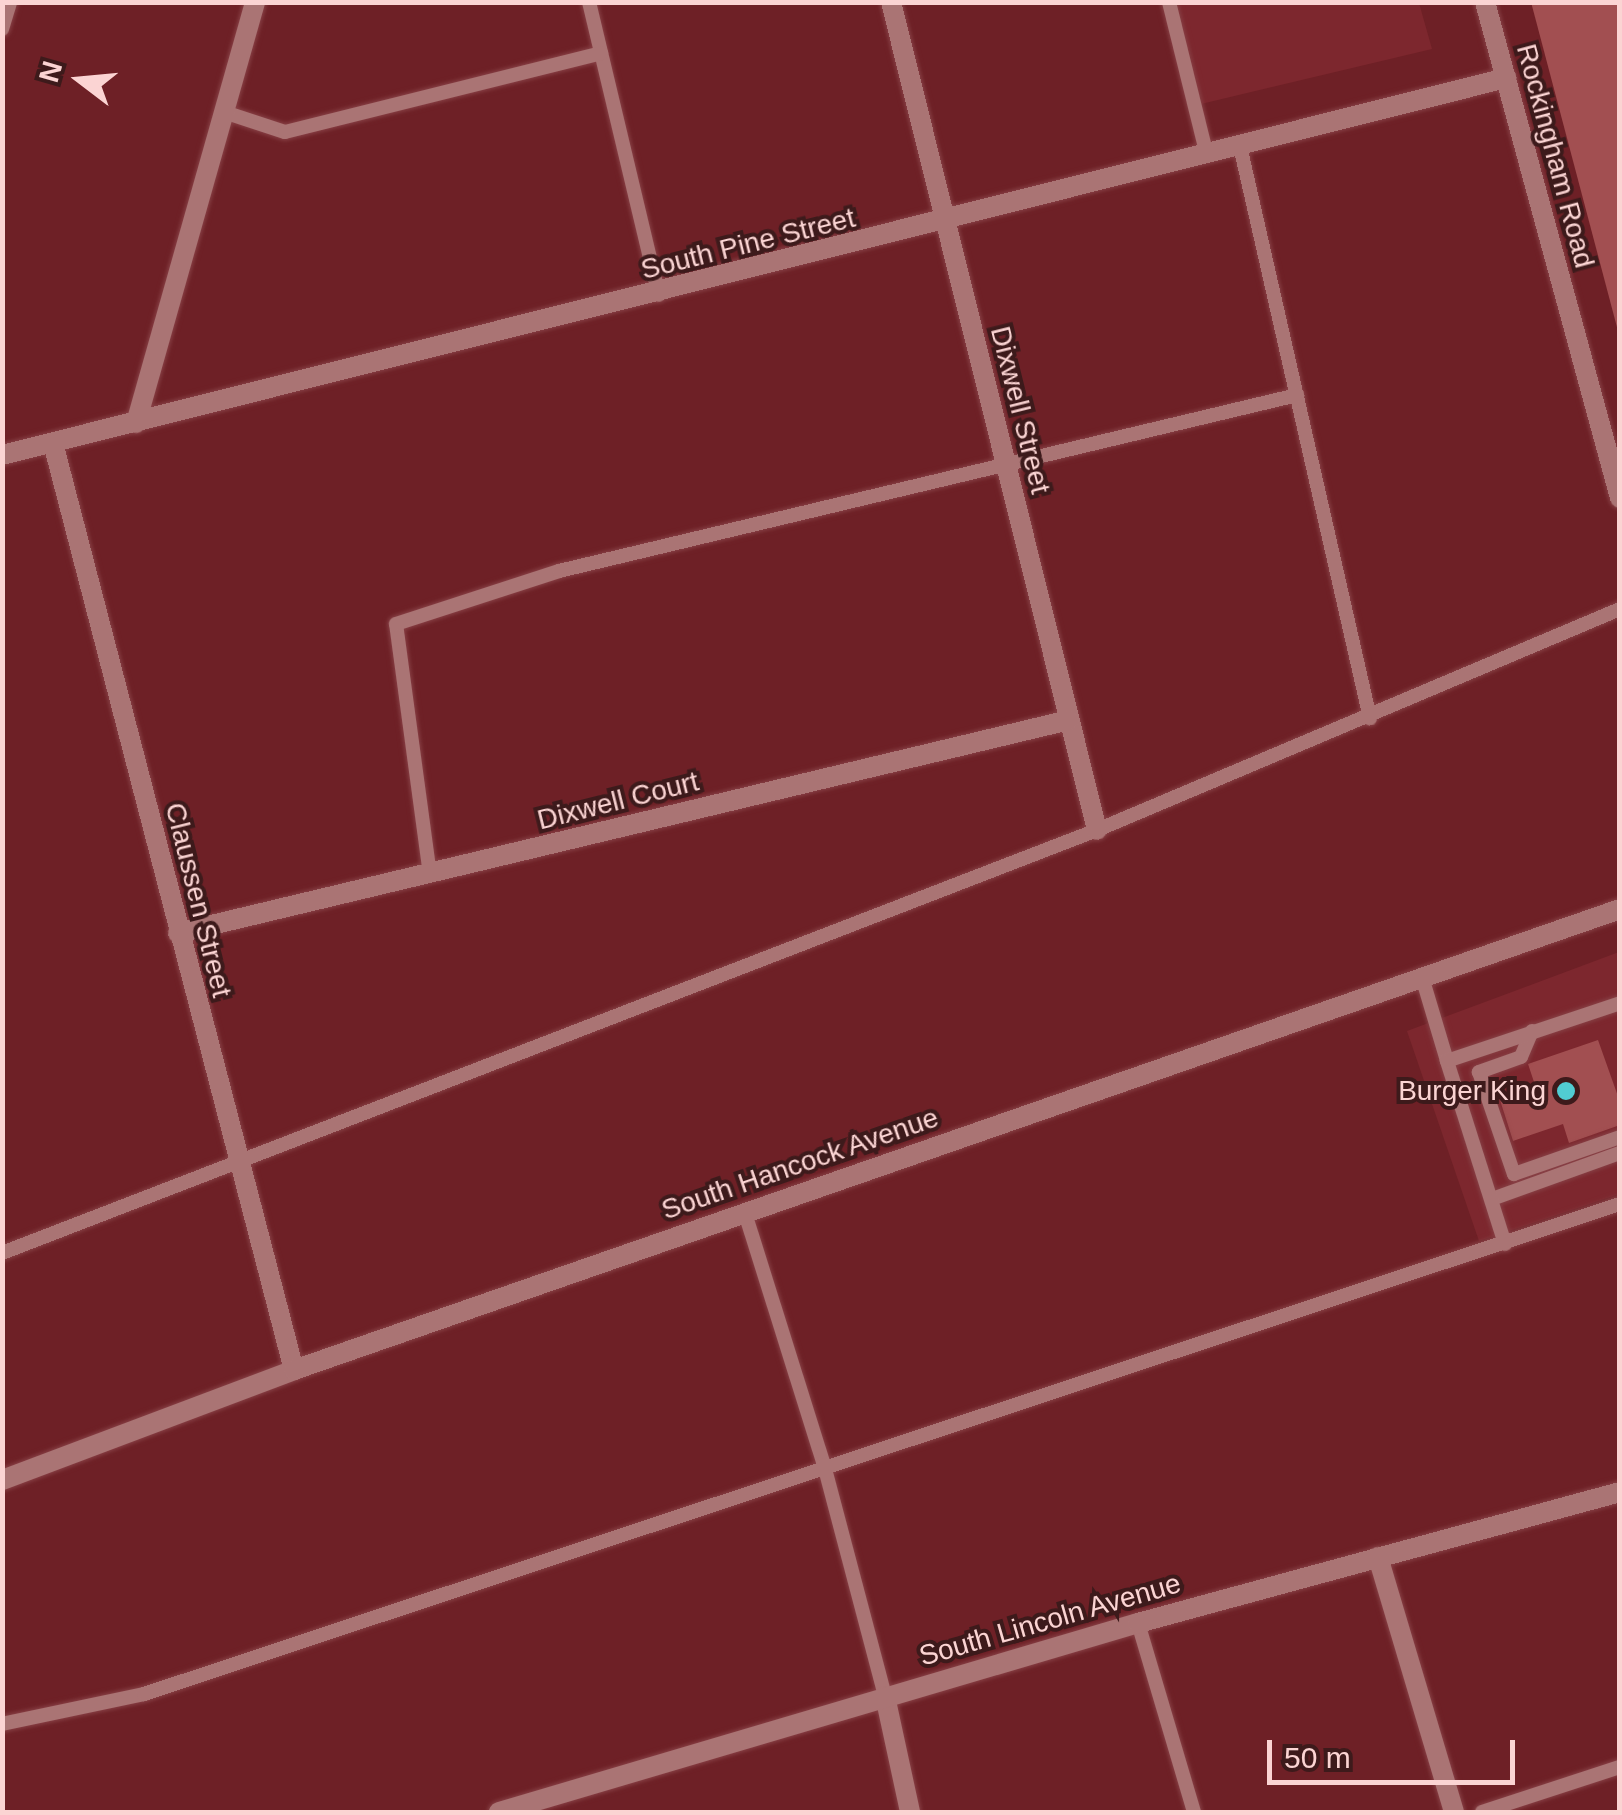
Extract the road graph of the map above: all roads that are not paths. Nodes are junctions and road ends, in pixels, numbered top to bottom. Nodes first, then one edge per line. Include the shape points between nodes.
1 (10, 2) edge
2 (255, 2) edge
3 (589, 2) edge
4 (891, 2) edge
5 (1169, 2) edge
6 (1485, 2) edge
7 (2, 29) edge
8 (601, 53) junction
9 (1506, 78) junction
10 (224, 112) junction
11 (1240, 146) junction
12 (1207, 155) junction
13 (946, 222) junction
14 (659, 295) junction
15 (1297, 395) junction
16 (136, 423) junction
17 (53, 443) junction
18 (2, 455) edge
19 (1006, 464) junction
20 (1620, 498) edge
21 (1620, 609) edge
22 (1370, 718) junction
23 (1069, 720) junction
24 (1096, 830) junction
25 (430, 875) junction
26 (1620, 909) edge
27 (178, 933) junction
28 (1422, 977) junction
29 (1620, 1002) edge
30 (1532, 1031) junction
31 (1447, 1061) junction
32 (1620, 1137) edge
33 (1620, 1153) edge
34 (236, 1164) junction
35 (1492, 1199) junction
36 (1620, 1204) edge
37 (745, 1213) junction
38 (1505, 1244) junction
39 (2, 1253) edge
40 (294, 1370) junction
41 (824, 1465) junction
42 (2, 1480) edge
43 (1620, 1492) edge
44 (1378, 1558) junction
45 (1138, 1623) junction
46 (886, 1696) junction
47 (2, 1724) edge
48 (1620, 1767) edge
49 (500, 1812) edge
50 (910, 1812) edge
51 (1194, 1812) edge
52 (1454, 1812) edge
53 (1482, 1812) edge

1 - 7 lane
2 - 10 street
3 - 8 lane
4 - 13 street, Dixwell Street
5 - 12 lane
6 - 9 street, Rockingham Road
8 - 10 lane via 285,132
8 - 14 lane
9 - 11 street, South Pine Street
9 - 20 street, Rockingham Road
10 - 16 street
11 - 12 street, South Pine Street
11 - 15 lane
12 - 13 street, South Pine Street
13 - 14 street, South Pine Street
13 - 19 street, Dixwell Street
14 - 16 street, South Pine Street
15 - 19 lane
15 - 22 lane
16 - 17 street, South Pine Street
17 - 18 street, South Pine Street
17 - 27 street, Claussen Street
19 - 23 street, Dixwell Street
19 - 25 lane via 559,571 396,624
21 - 22 lane
22 - 24 lane
23 - 24 street, Dixwell Street
23 - 25 street, Dixwell Court
24 - 34 lane
25 - 27 street, Dixwell Court
26 - 28 street, South Hancock Avenue
27 - 34 street, Claussen Street
28 - 31 lane
28 - 37 street, South Hancock Avenue
29 - 30 lane
30 - 31 lane
30 - 32 lane via 1520,1057 1479,1072 1514,1174
31 - 35 lane
33 - 35 lane
34 - 39 lane
34 - 40 street, Claussen Street
35 - 38 lane
36 - 38 lane
37 - 40 street, South Hancock Avenue
37 - 41 lane
38 - 41 lane
40 - 42 street, South Hancock Avenue
41 - 46 lane
41 - 47 lane via 144,1694
43 - 44 street, South Lincoln Avenue
44 - 45 street, South Lincoln Avenue
44 - 52 street
45 - 46 street, South Lincoln Avenue
45 - 51 lane
46 - 49 street, South Lincoln Avenue
46 - 50 street
48 - 53 lane

